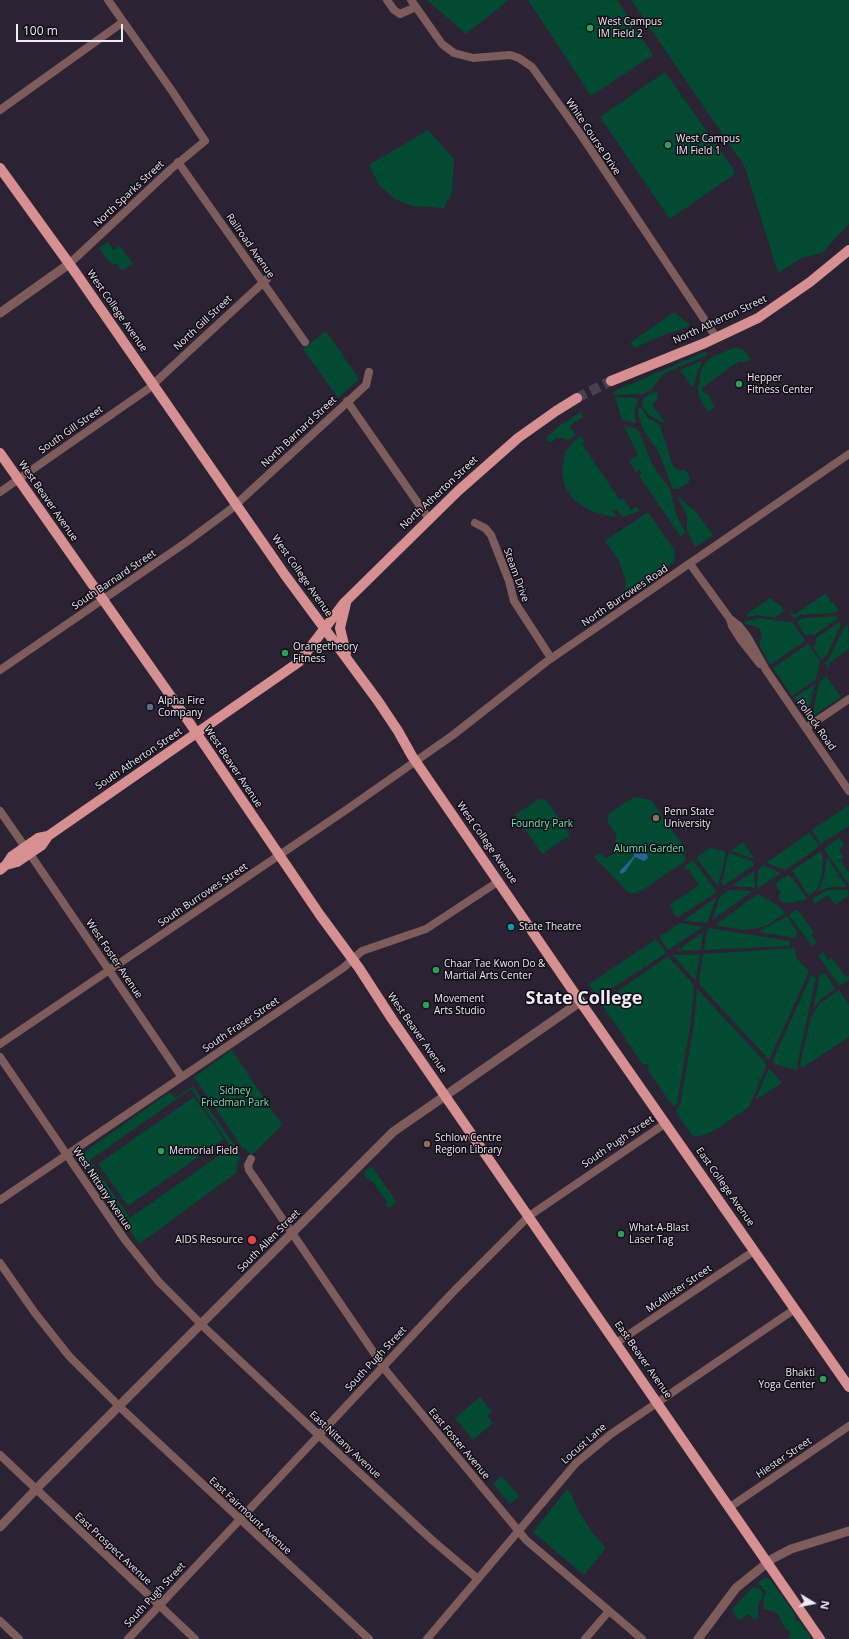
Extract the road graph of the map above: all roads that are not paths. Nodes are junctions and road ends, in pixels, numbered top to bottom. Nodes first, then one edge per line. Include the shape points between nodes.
1 (108, 0) edge
2 (387, 0) edge
3 (414, 3) edge
4 (123, 22) junction
5 (0, 110) edge
6 (178, 162) junction
7 (0, 168) edge
8 (849, 250) edge
9 (69, 264) junction
10 (265, 280) junction
11 (0, 313) edge
12 (716, 337) junction
13 (305, 342) dead end
14 (369, 372) dead end
15 (611, 381) tunnel mouth
16 (153, 383) junction
17 (578, 398) tunnel mouth
18 (347, 401) junction
19 (0, 453) edge
20 (849, 454) edge
21 (18, 479) junction
22 (0, 492) edge
23 (237, 504) junction
24 (429, 519) junction
25 (475, 524) dead end
26 (690, 564) junction
27 (350, 596) junction
28 (102, 600) junction
29 (327, 625) junction
30 (551, 658) junction
31 (350, 665) junction
32 (0, 670) edge
33 (849, 699) edge
34 (806, 728) junction
35 (196, 734) junction
36 (416, 762) junction
37 (849, 791) edge
38 (0, 811) edge
39 (27, 850) junction
40 (279, 856) junction
41 (3, 867) edge
42 (499, 881) junction
43 (352, 959) junction
44 (109, 970) junction
45 (580, 1002) junction
46 (0, 1044) edge
47 (0, 1057) edge
48 (182, 1076) junction
49 (446, 1095) junction
50 (666, 1123) junction
51 (66, 1155) junction
52 (251, 1159) dead end
53 (0, 1200) edge
54 (529, 1216) junction
55 (291, 1234) junction
56 (754, 1251) junction
57 (0, 1262) edge
58 (795, 1309) junction
59 (201, 1323) junction
60 (616, 1344) junction
61 (383, 1367) junction
62 (849, 1387) edge
63 (657, 1402) junction
64 (119, 1406) junction
65 (849, 1426) edge
66 (318, 1434) junction
67 (0, 1455) edge
68 (35, 1489) junction
69 (730, 1507) junction
70 (239, 1519) junction
71 (0, 1527) edge
72 (519, 1531) junction
73 (849, 1531) edge
74 (767, 1562) junction
75 (478, 1579) junction
76 (159, 1606) junction
77 (609, 1611) junction
78 (0, 1622) edge
79 (19, 1639) edge
80 (128, 1639) edge
81 (195, 1639) edge
82 (369, 1639) edge
83 (427, 1639) edge
84 (585, 1639) edge
85 (642, 1639) edge
86 (698, 1639) edge
87 (820, 1639) edge

1 - 4 street
2 - 3 street, White Course Drive via 400,14
3 - 12 street, White Course Drive via 442,44 454,53 473,58 510,55 532,67 581,135
4 - 5 street
4 - 6 street, North Sparks Street via 205,141
6 - 9 street, North Sparks Street
6 - 10 street, Railroad Avenue
7 - 9 main road, West College Avenue
8 - 12 main road, North Atherton Street via 771,310
9 - 11 street
9 - 16 main road, West College Avenue
10 - 13 street, Railroad Avenue
10 - 16 street, North Gill Street
12 - 15 main road, North Atherton Street
14 - 18 street, North Barnard Street via 366,385
16 - 21 street, South Gill Street
16 - 23 main road, West College Avenue
17 - 24 main road, North Atherton Street via 518,438
18 - 23 street, North Barnard Street
18 - 24 street
19 - 21 main road, West Beaver Avenue
20 - 26 street, North Burrowes Road
21 - 22 street, South Gill Street
21 - 28 main road, West Beaver Avenue
23 - 28 street, South Barnard Street
23 - 29 main road, West College Avenue
24 - 27 main road, North Atherton Street
25 - 30 street, Steam Drive via 485,528 491,535 514,601
26 - 30 street, North Burrowes Road
26 - 34 street, Pollock Road via 730,619 741,640 766,670
27 - 29 main road, North Atherton Street
27 - 31 main road via 340,628
28 - 32 street, South Barnard Street
28 - 35 main road, West Beaver Avenue
29 - 31 main road, West College Avenue
29 - 35 main road, South Atherton Street via 299,662
30 - 36 street, North Burrowes Road
31 - 36 main road, West College Avenue via 398,731
33 - 34 street
34 - 37 street, Pollock Road
35 - 39 main road, South Atherton Street via 48,836 42,845
35 - 40 main road, West Beaver Avenue
36 - 40 street, South Burrowes Street
36 - 42 main road, West College Avenue
38 - 39 street, West Foster Avenue
39 - 41 main road, South Atherton Street via 17,862
39 - 44 street, West Foster Avenue
40 - 43 main road, West Beaver Avenue
40 - 44 street, South Burrowes Street
42 - 43 street, South Fraser Street via 426,929 369,948
42 - 45 main road, West College Avenue
43 - 48 street, South Fraser Street via 337,972
43 - 49 main road, West Beaver Avenue
44 - 46 street, South Burrowes Street
44 - 48 street, West Foster Avenue
45 - 49 street, South Allen Street
45 - 50 main road, East College Avenue
47 - 51 street, West Nittany Avenue
48 - 51 street, South Fraser Street
49 - 54 main road, East Beaver Avenue
49 - 55 street, South Allen Street via 393,1132
50 - 54 street, South Pugh Street
50 - 56 main road, East College Avenue
51 - 53 street, South Fraser Street
51 - 59 street, West Nittany Avenue via 134,1252 159,1282
52 - 55 street via 248,1164 249,1170
54 - 60 main road, East Beaver Avenue
54 - 61 street, South Pugh Street via 471,1273
55 - 59 street, South Allen Street
55 - 61 street, East Foster Avenue
56 - 58 main road, East College Avenue
56 - 60 street, McAllister Street
57 - 64 street, East Fairmount Avenue via 55,1340
58 - 62 main road, East College Avenue
58 - 63 street, Locust Lane
59 - 64 street, South Allen Street
59 - 66 street, East Nittany Avenue
60 - 63 main road, East Beaver Avenue
61 - 66 street, South Pugh Street
61 - 72 street, East Foster Avenue
63 - 69 main road, East Beaver Avenue
63 - 72 street, Locust Lane via 610,1434 576,1463
64 - 68 street, South Allen Street
64 - 70 street, East Fairmount Avenue
65 - 69 street, Hiester Street
66 - 70 street, South Pugh Street
66 - 75 street, East Nittany Avenue
67 - 68 street, East Prospect Avenue
68 - 71 street, South Allen Street
68 - 76 street, East Prospect Avenue
69 - 74 main road, East Beaver Avenue
70 - 76 street, South Pugh Street
70 - 82 street, East Fairmount Avenue
72 - 75 street, Locust Lane
72 - 77 street, East Foster Avenue via 536,1550
73 - 74 street via 791,1550
74 - 86 street via 736,1588
74 - 87 main road, East Beaver Avenue
75 - 83 street, Locust Lane
76 - 80 street, South Pugh Street
76 - 81 street, East Prospect Avenue
77 - 84 street
77 - 85 street, East Foster Avenue
78 - 79 street

